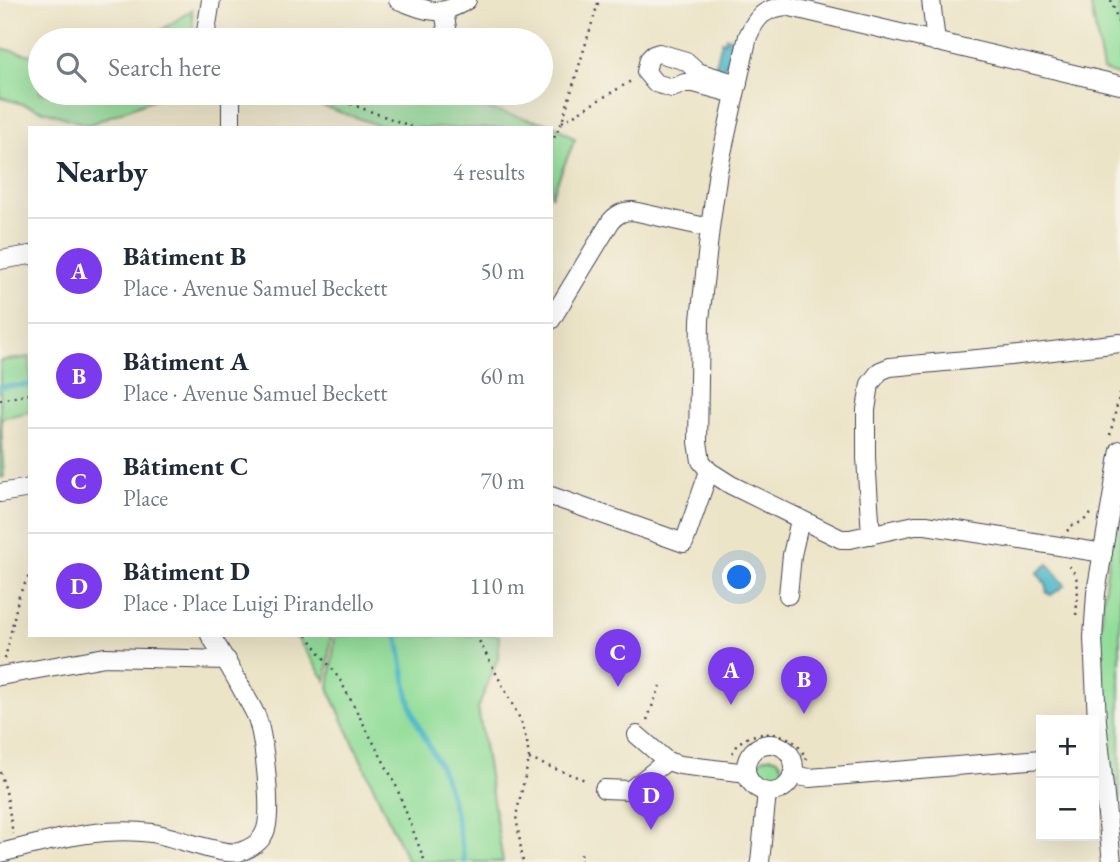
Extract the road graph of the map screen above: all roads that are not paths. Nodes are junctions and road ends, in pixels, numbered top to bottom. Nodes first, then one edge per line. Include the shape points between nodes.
1 (211, 0) edge
2 (398, 0) edge
3 (467, 0) edge
4 (931, 0) edge
5 (444, 12) junction
6 (206, 28) edge
7 (447, 28) edge
8 (936, 42) junction
9 (1120, 85) edge
10 (737, 89) junction
11 (232, 105) edge
12 (231, 126) edge
13 (710, 228) junction
14 (28, 255) edge
15 (0, 261) edge
16 (553, 317) edge
17 (1120, 343) edge
18 (1120, 450) edge
19 (709, 471) junction
20 (28, 488) edge
21 (0, 493) edge
22 (553, 497) edge
23 (800, 520) junction
24 (871, 535) junction
25 (1103, 553) junction
26 (788, 595) dead end
27 (211, 637) edge
28 (227, 660) junction
29 (0, 676) edge
30 (1097, 715) edge
31 (641, 730) road end
32 (1036, 758) edge
33 (667, 761) junction
34 (1099, 768) edge
35 (746, 769) junction
36 (801, 777) junction
37 (604, 789) road end
38 (767, 792) junction
39 (8, 851) edge
40 (240, 857) edge
41 (760, 862) edge
42 (1112, 862) edge

1 - 6 street
2 - 5 street
3 - 5 street
4 - 8 street
5 - 7 street
8 - 9 street
8 - 10 street via 786,6 773,8 753,24
10 - 10 street via 698,72 686,61 659,53 649,59 646,72 654,83 671,88 694,83
10 - 13 street
11 - 12 street
13 - 16 street via 633,211 616,215
13 - 19 street via 700,320 698,442 701,461
14 - 15 street
17 - 24 street via 880,371 870,384 866,410
18 - 25 street
19 - 22 street via 684,543
19 - 23 street
20 - 21 street
23 - 24 street via 841,539
23 - 26 street
24 - 25 street via 926,525
25 - 30 street via 1093,638
27 - 28 street
28 - 29 street via 105,657
28 - 40 street via 257,719 268,799 261,839
31 - 33 street
32 - 36 street
33 - 35 street via 739,772
33 - 37 street via 630,790
34 - 42 street
35 - 36 street via 754,751 774,745 788,752
35 - 38 street via 755,786
36 - 38 street
38 - 41 street
39 - 40 street via 121,831 154,833

